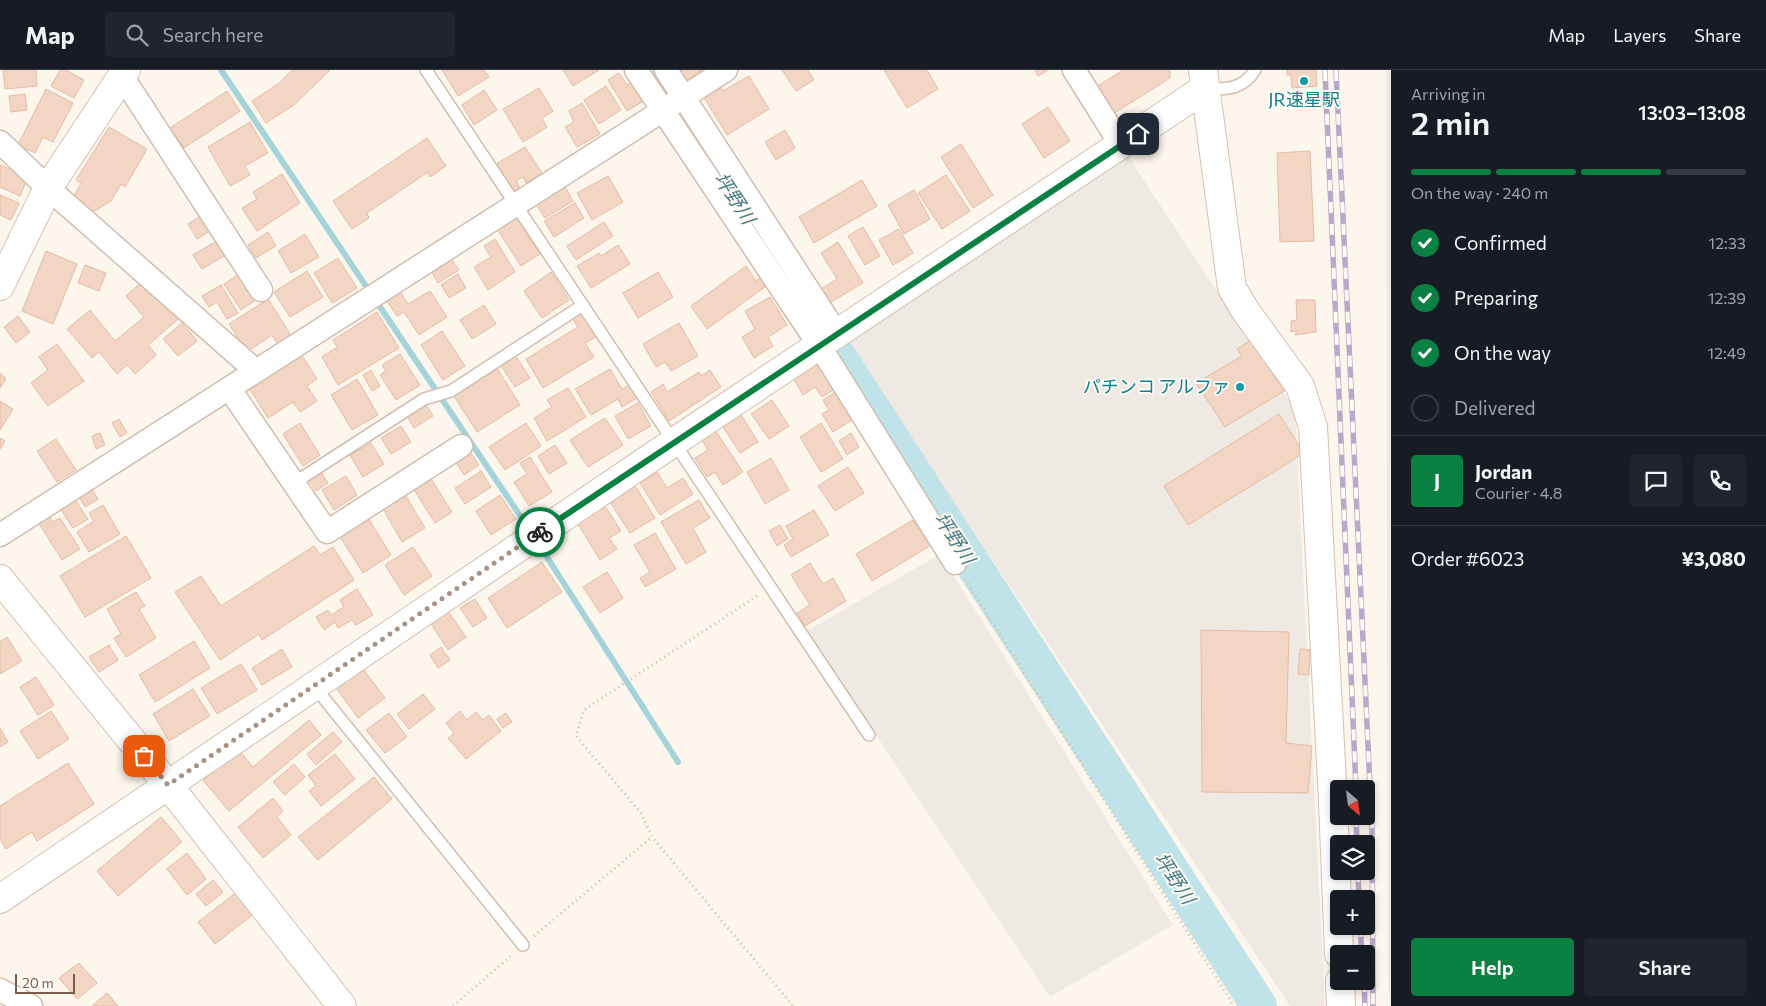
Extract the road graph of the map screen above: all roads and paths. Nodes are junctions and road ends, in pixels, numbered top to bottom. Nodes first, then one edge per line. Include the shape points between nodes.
1 (426, 70) edge
2 (636, 70) edge
3 (666, 70) edge
4 (726, 70) edge
5 (1074, 70) edge
6 (1255, 70) edge
7 (124, 73) edge
8 (1204, 80) edge
9 (684, 98) junction
10 (663, 111) junction
11 (0, 142) edge
12 (1121, 145) junction
13 (48, 188) junction
14 (515, 206) junction
15 (0, 286) edge
16 (261, 290) dead end
17 (583, 305) junction
18 (828, 340) junction
19 (256, 371) junction
20 (229, 388) junction
21 (674, 442) junction
22 (461, 446) dead end
23 (294, 483) junction
24 (0, 535) edge
25 (955, 563) joint
26 (0, 580) edge
27 (770, 587) junction
28 (314, 686) junction
29 (869, 735) dead end
30 (168, 785) junction
31 (652, 837) junction
32 (0, 899) edge
33 (523, 945) junction
34 (1339, 945) edge
35 (0, 990) edge
36 (1340, 990) edge
37 (31, 1006) edge
38 (342, 1006) edge
39 (453, 1006) edge
40 (793, 1006) edge
41 (1234, 1006) edge
42 (1341, 1006) edge

1 - 14 lane
2 - 10 street
3 - 9 street
4 - 9 street
5 - 12 street
6 - 8 lane via 1240,86
7 - 13 street
7 - 16 street
8 - 12 street
8 - 34 street via 1232,288 1300,386 1313,427
9 - 10 street
9 - 18 street
10 - 14 street
10 - 18 street
11 - 13 street
12 - 18 street
13 - 15 street
13 - 19 street
14 - 17 lane
14 - 19 street
17 - 21 lane
17 - 23 lane via 451,392 424,399
18 - 21 street
18 - 25 street
19 - 20 street
20 - 23 street
20 - 24 street
21 - 27 lane
21 - 28 street
22 - 23 street via 327,532
25 - 41 path
26 - 30 street
27 - 29 lane
27 - 31 path via 584,710 576,736 641,813
28 - 30 street
28 - 33 lane
30 - 32 street
30 - 38 street
31 - 33 path
31 - 40 path
33 - 39 path
35 - 37 street
36 - 42 street

